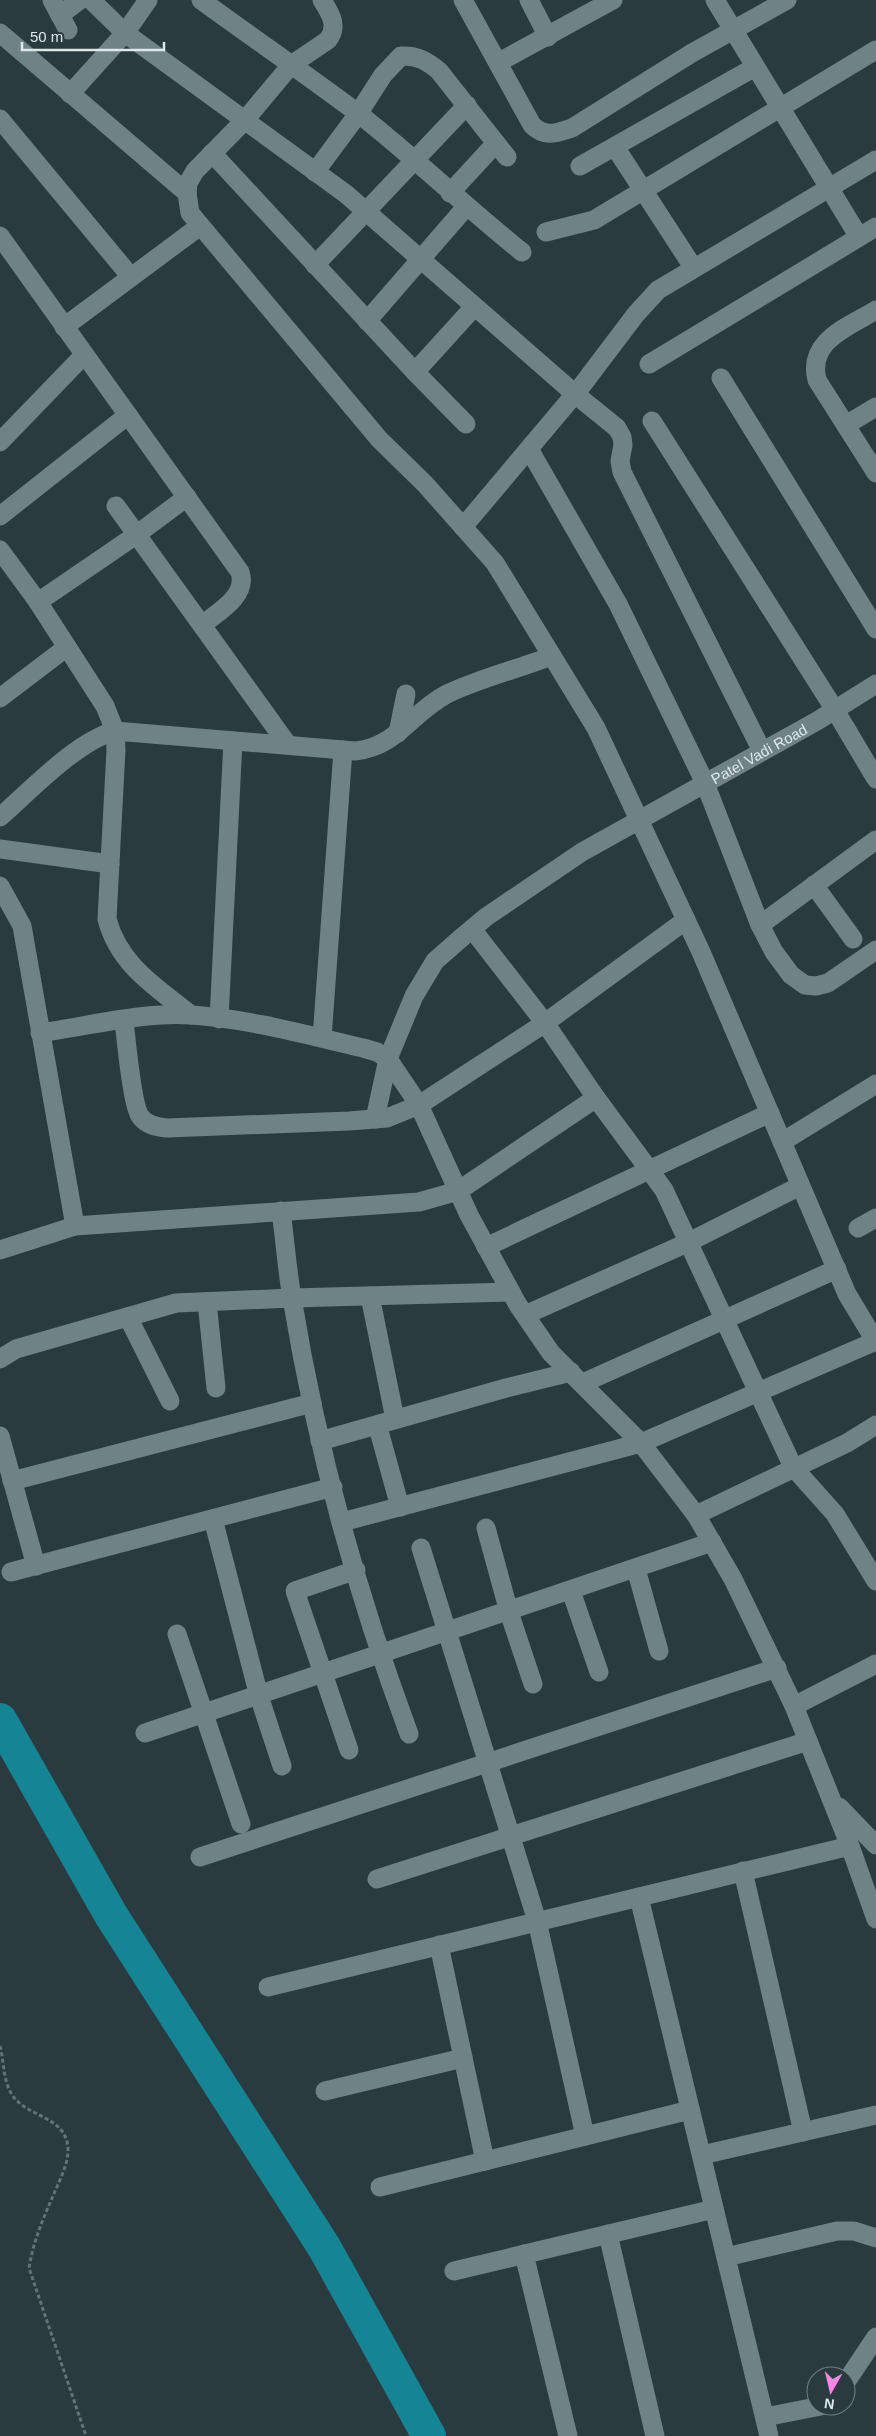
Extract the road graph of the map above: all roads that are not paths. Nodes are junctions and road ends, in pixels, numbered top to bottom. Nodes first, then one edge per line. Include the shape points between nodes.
1 (80, 0) edge
2 (91, 0) edge
3 (148, 0) edge
4 (201, 0) edge
5 (322, 0) edge
6 (462, 0) edge
7 (529, 0) edge
8 (612, 0) edge
9 (715, 0) edge
10 (786, 0) edge
11 (60, 15) edge
12 (733, 31) junction
13 (0, 33) edge
14 (125, 33) junction
15 (548, 37) junction
16 (876, 50) edge
17 (499, 62) junction
18 (291, 65) junction
19 (756, 67) junction
20 (70, 94) junction
21 (467, 106) junction
22 (781, 109) junction
23 (358, 114) junction
24 (0, 119) edge
25 (245, 120) junction
26 (615, 147) junction
27 (212, 153) junction
28 (414, 160) junction
29 (876, 160) edge
30 (580, 166) dead end
31 (315, 172) junction
32 (828, 188) junction
33 (643, 190) junction
34 (187, 193) junction
35 (450, 193) junction
36 (466, 207) junction
37 (366, 212) junction
38 (200, 226) junction
39 (876, 227) edge
40 (546, 232) dead end
41 (0, 236) edge
42 (859, 237) junction
43 (522, 252) dead end
44 (422, 259) junction
45 (315, 265) junction
46 (693, 267) junction
47 (131, 277) junction
48 (474, 307) junction
49 (876, 310) edge
50 (367, 321) junction
51 (64, 327) junction
52 (84, 354) junction
53 (649, 364) dead end
54 (415, 372) junction
55 (721, 378) dead end
56 (575, 394) junction
57 (876, 407) edge
58 (128, 415) junction
59 (652, 421) dead end
60 (466, 424) dead end
61 (846, 425) junction
62 (0, 442) edge
63 (529, 449) junction
64 (876, 473) edge
65 (187, 497) junction
66 (116, 506) dead end
67 (0, 516) edge
68 (463, 527) junction
69 (136, 535) junction
70 (0, 550) edge
71 (38, 602) junction
72 (202, 625) junction
73 (876, 629) edge
74 (68, 647) junction
75 (552, 656) junction
76 (876, 684) edge
77 (406, 694) dead end
78 (0, 698) edge
79 (834, 710) junction
80 (115, 731) junction
81 (398, 733) junction
82 (233, 741) junction
83 (288, 745) junction
84 (343, 750) junction
85 (762, 751) junction
86 (876, 779) edge
87 (705, 783) junction
88 (651, 814) junction
89 (0, 817) edge
90 (876, 840) edge
91 (0, 849) edge
92 (110, 864) junction
93 (814, 885) junction
94 (0, 886) edge
95 (686, 920) junction
96 (760, 925) junction
97 (472, 929) junction
98 (853, 939) dead end
99 (876, 950) edge
100 (191, 1015) junction
101 (219, 1019) junction
102 (124, 1020) junction
103 (545, 1023) junction
104 (40, 1033) junction
105 (322, 1038) junction
106 (388, 1059) junction
107 (876, 1084) edge
108 (596, 1098) junction
109 (419, 1105) junction
110 (770, 1113) junction
111 (375, 1119) junction
112 (796, 1133) junction
113 (651, 1170) junction
114 (800, 1186) junction
115 (458, 1191) junction
116 (281, 1211) junction
117 (876, 1218) edge
118 (75, 1226) junction
119 (858, 1228) dead end
120 (687, 1243) junction
121 (486, 1247) junction
122 (0, 1250) edge
123 (837, 1270) junction
124 (510, 1292) junction
125 (370, 1296) junction
126 (292, 1298) junction
127 (207, 1302) junction
128 (525, 1315) junction
129 (128, 1317) junction
130 (724, 1320) junction
131 (876, 1341) edge
132 (2, 1352) edge
133 (577, 1378) junction
134 (216, 1388) dead end
135 (758, 1393) junction
136 (170, 1401) dead end
137 (312, 1403) junction
138 (387, 1422) junction
139 (876, 1425) edge
140 (0, 1436) edge
141 (320, 1441) junction
142 (641, 1443) junction
143 (793, 1467) junction
144 (12, 1480) junction
145 (333, 1487) junction
146 (400, 1507) junction
147 (696, 1515) junction
148 (213, 1519) junction
149 (342, 1522) junction
150 (486, 1528) dead end
151 (712, 1542) junction
152 (421, 1548) dead end
153 (868, 1552) edge
154 (36, 1566) junction
155 (636, 1569) junction
156 (356, 1570) junction
157 (12, 1572) dead end
158 (876, 1581) edge
159 (571, 1590) junction
160 (509, 1612) junction
161 (446, 1633) junction
162 (178, 1634) dead end
163 (659, 1651) dead end
164 (380, 1656) junction
165 (876, 1664) edge
166 (777, 1668) junction
167 (599, 1672) dead end
168 (323, 1674) junction
169 (533, 1684) dead end
170 (259, 1696) junction
171 (794, 1706) junction
172 (204, 1714) junction
173 (145, 1733) dead end
174 (408, 1734) dead end
175 (808, 1741) junction
176 (349, 1750) dead end
177 (488, 1764) junction
178 (282, 1766) dead end
179 (832, 1799) junction
180 (241, 1824) dead end
181 (510, 1837) junction
182 (876, 1845) edge
183 (850, 1846) junction
184 (200, 1857) dead end
185 (743, 1872) junction
186 (377, 1879) dead end
187 (639, 1897) junction
188 (876, 1919) edge
189 (537, 1921) junction
190 (439, 1945) junction
191 (268, 1987) dead end
192 (463, 2058) junction
193 (325, 2091) dead end
194 (690, 2110) junction
195 (876, 2115) edge
196 (803, 2132) junction
197 (585, 2136) junction
198 (702, 2155) junction
199 (485, 2161) junction
200 (380, 2187) dead end
201 (714, 2209) junction
202 (608, 2234) junction
203 (876, 2238) edge
204 (524, 2254) junction
205 (726, 2257) junction
206 (454, 2272) dead end
207 (876, 2337) edge
208 (856, 2367) edge
209 (806, 2409) edge
210 (765, 2417) junction
211 (568, 2436) edge
212 (655, 2436) edge
213 (769, 2436) edge

1 - 11 street
2 - 14 street
3 - 14 street
4 - 18 street
5 - 18 street via 332,16 332,35
6 - 17 street
7 - 15 street
8 - 15 street
9 - 12 street
10 - 12 street
12 - 17 street via 572,128 550,135 532,125
12 - 19 street
13 - 20 street
14 - 20 street
14 - 25 street
15 - 17 street
16 - 22 street
18 - 23 street
18 - 25 street
19 - 22 street
19 - 26 street
20 - 34 street
21 - 23 street via 439,71 413,55 401,56 383,75
21 - 28 street
21 - 35 street via 502,150
22 - 32 street
22 - 33 street
23 - 28 street
23 - 31 street
24 - 47 street
25 - 27 street
25 - 31 street
26 - 30 street
26 - 33 street
27 - 34 street via 195,171
27 - 45 street
28 - 35 street
28 - 37 street
29 - 32 street
31 - 37 street
32 - 42 street
32 - 46 street
33 - 40 street via 594,220
33 - 46 street
34 - 38 street via 190,213
35 - 36 street
36 - 43 street
36 - 44 street
37 - 44 street
37 - 45 street
38 - 47 street
38 - 68 street via 379,440 425,484
39 - 42 street
41 - 51 street
42 - 53 street
44 - 48 street
44 - 50 street
45 - 50 street
46 - 56 street via 658,290
47 - 51 street
48 - 54 street
48 - 56 street
49 - 61 street via 832,337 820,348 815,359 817,380
50 - 54 street
51 - 52 street
52 - 58 street
52 - 62 street
54 - 60 street
55 - 73 street
56 - 63 street
56 - 85 street via 617,428 622,437 622,472
57 - 61 street
58 - 65 street
58 - 67 street
59 - 79 street
61 - 64 street
63 - 68 street
63 - 87 street via 618,604
65 - 69 street
65 - 72 street via 234,562 243,580 240,592
66 - 69 street
68 - 75 street via 495,563
69 - 71 street
69 - 72 street
70 - 71 street
71 - 74 street
72 - 83 street
74 - 78 street
74 - 80 street via 105,706
75 - 81 street via 448,694 424,709
75 - 88 street
76 - 79 street, Patel Vadi Road
77 - 81 street
79 - 85 street, Patel Vadi Road
79 - 86 street
80 - 82 street
80 - 89 street via 103,734 84,746
80 - 92 street
81 - 84 street via 370,749
82 - 83 street
82 - 101 street
83 - 84 street
84 - 105 street
85 - 87 street, Patel Vadi Road
87 - 88 street, Patel Vadi Road
87 - 96 street
88 - 95 street
88 - 97 street, Patel Vadi Road via 582,852
90 - 93 street
91 - 92 street
92 - 100 street via 107,919 112,938 121,954 145,978
93 - 96 street
93 - 98 street
94 - 104 street via 22,926
95 - 103 street
95 - 110 street
96 - 99 street via 774,952 791,974 805,985 828,983
97 - 103 street
97 - 106 street, Patel Vadi Road via 435,961 414,996
100 - 101 street
100 - 102 street
101 - 105 street via 266,1025
102 - 104 street
102 - 111 street via 137,1110 146,1123 177,1128
103 - 108 street
103 - 109 street
104 - 118 street
105 - 106 street via 377,1052
106 - 109 street
106 - 111 street, Patel Vadi Road
107 - 112 street
108 - 113 street
108 - 115 street
109 - 111 street via 387,1118
109 - 115 street
110 - 112 street
110 - 113 street
112 - 114 street
113 - 120 street via 664,1190
113 - 121 street
114 - 120 street
114 - 123 street
115 - 116 street via 419,1202
115 - 121 street
116 - 118 street
116 - 126 street
117 - 119 street
118 - 122 street
120 - 128 street
120 - 130 street
121 - 124 street
123 - 130 street
123 - 131 street via 856,1312
124 - 125 street
124 - 128 street
125 - 126 street
125 - 138 street
126 - 127 street
126 - 137 street
127 - 129 street via 176,1303
127 - 134 street
128 - 133 street via 551,1353
129 - 132 street
129 - 136 street
130 - 133 street
130 - 135 street
131 - 135 street
133 - 138 street
133 - 142 street
135 - 142 street
135 - 143 street
137 - 141 street
137 - 144 street
138 - 141 street
138 - 146 street via 379,1431
139 - 143 street via 847,1443
140 - 144 street
141 - 145 street
142 - 146 street
142 - 147 street
143 - 147 street
143 - 153 street
144 - 154 street
145 - 148 street
145 - 149 street
146 - 149 street
147 - 151 street
148 - 154 street
148 - 170 street
149 - 156 street
150 - 160 street
151 - 155 street
151 - 166 street
152 - 161 street
153 - 158 street
154 - 157 street
155 - 159 street
155 - 163 street
156 - 164 street
156 - 168 street via 295,1591
159 - 160 street
159 - 167 street
160 - 161 street
160 - 169 street
161 - 164 street
161 - 177 street
162 - 172 street
164 - 168 street
164 - 174 street
165 - 171 street
166 - 171 street
166 - 177 street
168 - 170 street
168 - 176 street
170 - 172 street
170 - 178 street
171 - 175 street
172 - 173 street
172 - 180 street
175 - 179 street
175 - 181 street
177 - 181 street
177 - 184 street
179 - 182 street
179 - 183 street
181 - 186 street
181 - 189 street
183 - 185 street
183 - 188 street
185 - 187 street
185 - 196 street
187 - 189 street
187 - 194 street
189 - 190 street
189 - 197 street
190 - 191 street
190 - 192 street
192 - 193 street
192 - 199 street
194 - 197 street
194 - 198 street
195 - 196 street
196 - 198 street
197 - 199 street
198 - 201 street
199 - 200 street
201 - 202 street
201 - 205 street
202 - 204 street
202 - 212 street
203 - 205 street via 854,2231 837,2231
204 - 206 street
204 - 211 street
205 - 210 street
207 - 208 street
209 - 210 street
210 - 213 street

